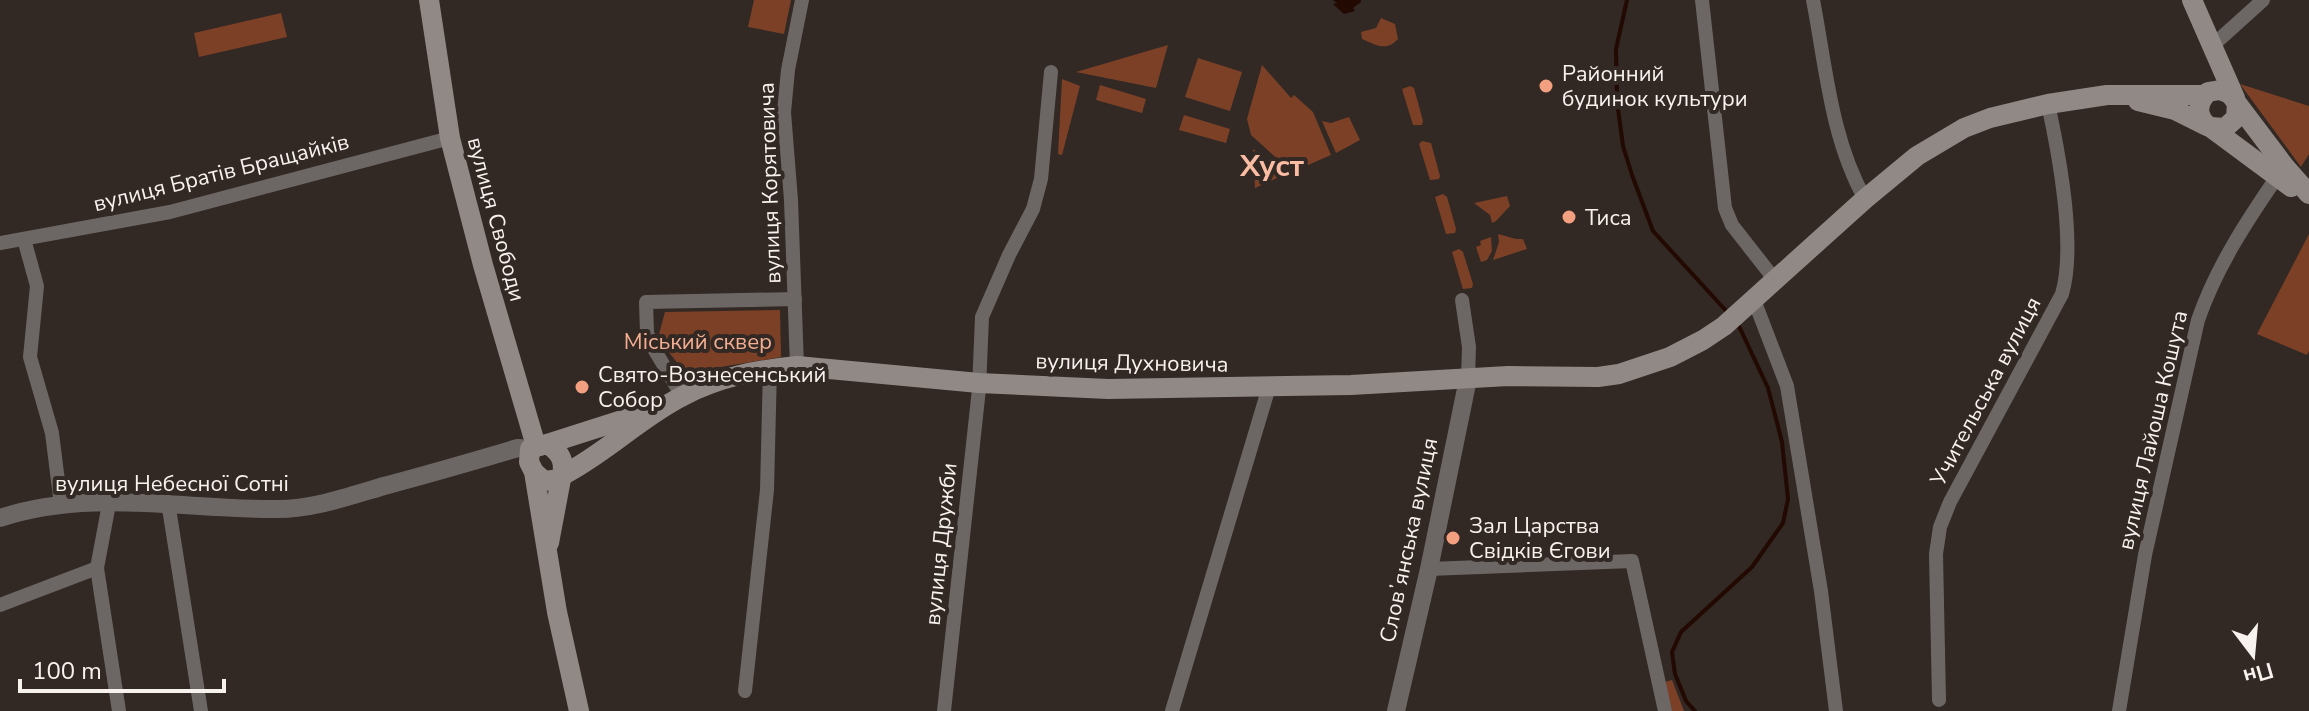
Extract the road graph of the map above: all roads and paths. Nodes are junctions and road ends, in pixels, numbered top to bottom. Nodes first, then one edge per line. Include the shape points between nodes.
1 (429, 0) edge
2 (802, 0) edge
3 (1702, 0) edge
4 (1813, 0) edge
5 (2192, 0) edge
6 (2263, 0) edge
7 (2211, 47) junction
8 (1051, 72) dead end
9 (2206, 94) junction
10 (2107, 95) junction
11 (2236, 101) junction
12 (2048, 104) junction
13 (2208, 126) junction
14 (450, 138) junction
15 (2277, 177) junction
16 (2309, 196) edge
17 (1865, 199) junction
18 (24, 239) junction
19 (0, 243) edge
20 (1775, 280) junction
21 (795, 299) junction
22 (1462, 300) dead end
23 (1739, 313) junction
24 (797, 366) junction
25 (770, 368) junction
26 (1468, 379) junction
27 (979, 383) junction
28 (1269, 387) junction
29 (677, 399) junction
30 (537, 446) junction
31 (534, 472) junction
32 (562, 477) junction
33 (168, 502) junction
34 (109, 504) junction
35 (61, 505) junction
36 (0, 518) edge
37 (547, 551) junction
38 (97, 568) junction
39 (1429, 569) junction
40 (0, 605) edge
41 (745, 691) dead end
42 (1939, 700) dead end
43 (119, 711) edge
44 (201, 711) edge
45 (579, 711) edge
46 (944, 711) edge
47 (1172, 711) edge
48 (1396, 711) edge
49 (1665, 711) edge
50 (1836, 711) edge
51 (2119, 711) edge

1 - 14 main road, вулиця Свободи
2 - 21 street, вулиця Корятовича via 784,112
3 - 20 street via 1725,208
4 - 17 street via 1841,146
5 - 7 main road
6 - 7 street
7 - 9 main road
7 - 11 main road
8 - 27 street, вулиця Дружби via 1041,179 1033,209 982,317
9 - 10 main road
9 - 11 main road via 2225,91
9 - 13 main road via 2199,111
10 - 12 main road, вулиця Духновича
10 - 13 main road via 2175,110
11 - 13 main road via 2233,122 2225,128
11 - 16 main road
12 - 17 main road, вулиця Духновича via 1964,128 1917,156
12 - 42 street, Учительська вулиця via 2064,203 2068,274 1940,527
13 - 15 main road
14 - 18 street, вулиця Братів Бращайків via 170,212
14 - 30 main road, вулиця Свободи
15 - 16 main road
15 - 51 street, вулиця Лайоша Кошута via 2243,226 2198,320 2145,555
17 - 20 main road, вулиця Духновича
18 - 19 street, вулиця Братів Бращайків
18 - 35 street via 37,286 30,357 52,433
20 - 23 main road, вулиця Духновича
21 - 24 street, вулиця Корятовича
21 - 29 street via 646,302 647,333
22 - 26 street
23 - 26 main road, вулиця Духновича via 1670,357 1619,374
23 - 50 street via 1787,386
24 - 25 main road, вулиця Духновича
24 - 27 main road, вулиця Духновича
25 - 29 main road, вулиця Духновича via 744,372
25 - 41 street via 767,490
26 - 28 main road, вулиця Духновича
26 - 39 street, Словʼянська вулиця
27 - 28 main road, вулиця Духновича via 1108,389
27 - 46 street, вулиця Дружби
28 - 47 street
29 - 30 main road
29 - 32 main road
30 - 31 main road via 529,462
30 - 32 main road via 560,455
30 - 33 street, вулиця Небесної Сотні via 324,503 279,509
31 - 32 main road via 544,481
31 - 37 main road
32 - 37 main road
33 - 34 street, вулиця Небесної Сотні
33 - 44 street
34 - 35 street, вулиця Небесної Сотні
34 - 38 street
35 - 36 street, вулиця Небесної Сотні
37 - 45 main road
38 - 40 street
38 - 43 street
39 - 48 street, Словʼянська вулиця
39 - 49 street via 1632,561

